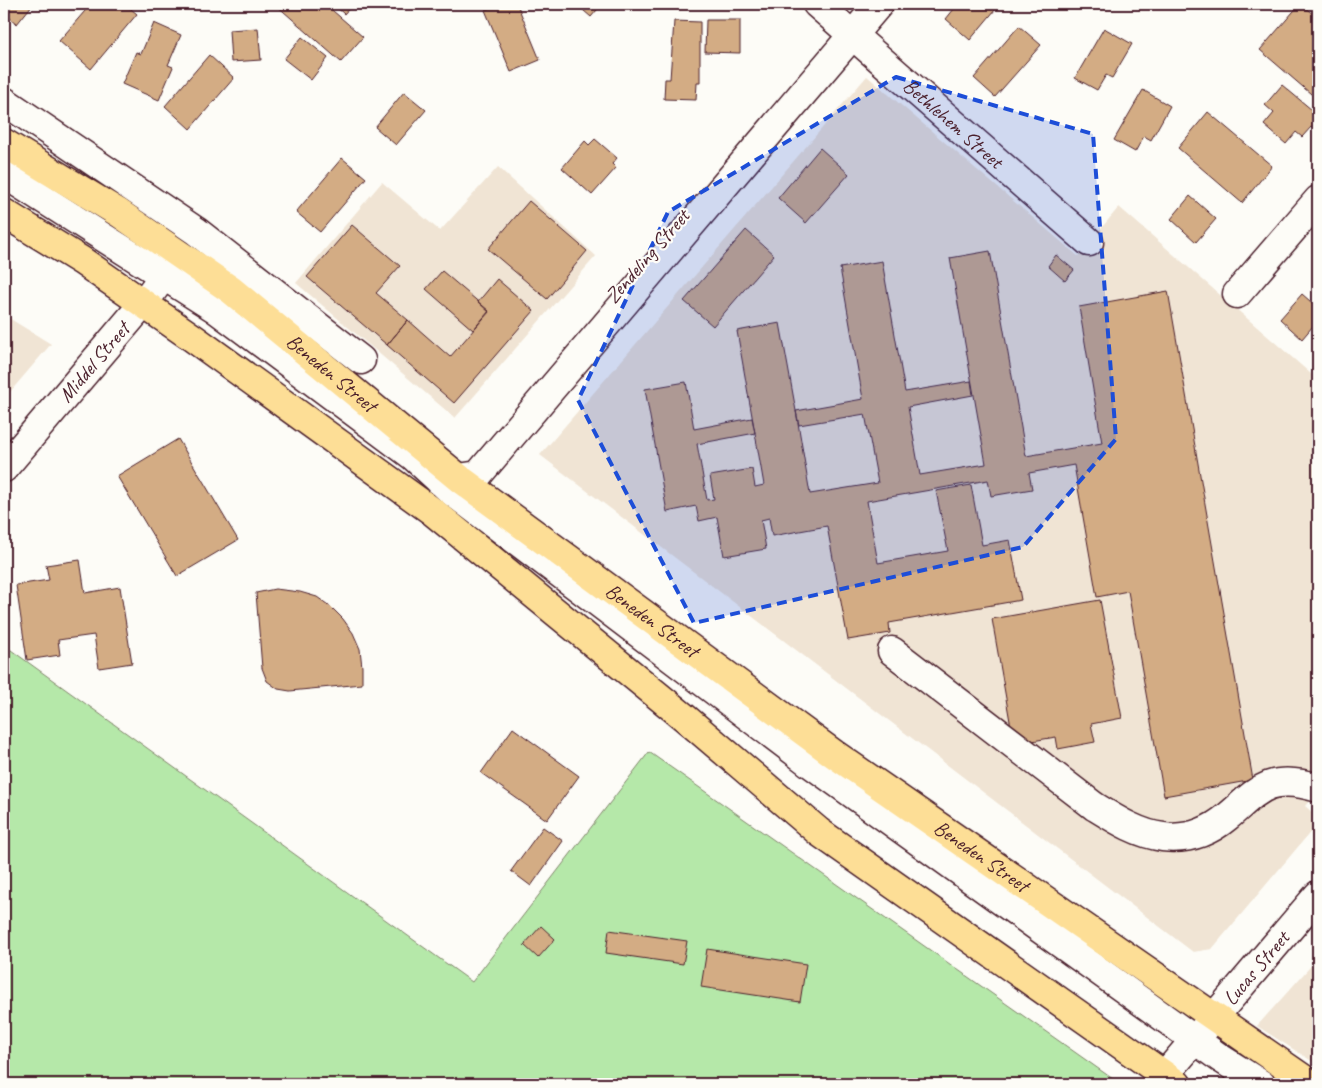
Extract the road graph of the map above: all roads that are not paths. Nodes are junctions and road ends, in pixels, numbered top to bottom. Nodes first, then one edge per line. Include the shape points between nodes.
1 (818, 4) edge
2 (866, 4) edge
3 (879, 4) edge
4 (848, 31) junction
5 (4, 100) edge
6 (4, 143) edge
7 (4, 174) edge
8 (4, 194) edge
9 (1318, 200) edge
10 (4, 213) edge
11 (1089, 242) dead end
12 (182, 255) junction
13 (153, 289) junction
14 (1236, 294) dead end
15 (361, 360) dead end
16 (4, 468) edge
17 (450, 483) junction
18 (432, 511) junction
19 (892, 651) dead end
20 (1318, 788) edge
21 (1318, 896) edge
22 (1213, 1017) junction
23 (1196, 1039) junction
24 (1171, 1080) edge
25 (1261, 1084) edge
26 (1311, 1084) edge

1 - 4 street, Bethlehem Street
2 - 4 street, Zendeling Street
3 - 4 street
4 - 11 street, Bethlehem Street
4 - 17 street, Zendeling Street
5 - 15 street via 196,231
6 - 12 main road, Beneden Street via 119,212
7 - 13 street
8 - 13 street
9 - 14 street
10 - 13 main road via 82,261
12 - 13 street, Middel Street
12 - 17 main road, Beneden Street via 231,290
13 - 16 street, Middel Street
13 - 17 street via 216,309
13 - 18 main road
17 - 18 street, Zendeling Street
17 - 22 main road, Beneden Street
17 - 23 street via 811,764
18 - 24 main road via 819,832
19 - 20 street via 1094,806 1129,827 1163,837 1191,836 1205,832 1248,797 1270,785 1289,782
21 - 22 street, Lucas Street
22 - 23 street, Lucas Street
22 - 26 main road, Beneden Street
23 - 24 street, Lucas Street
23 - 25 street

